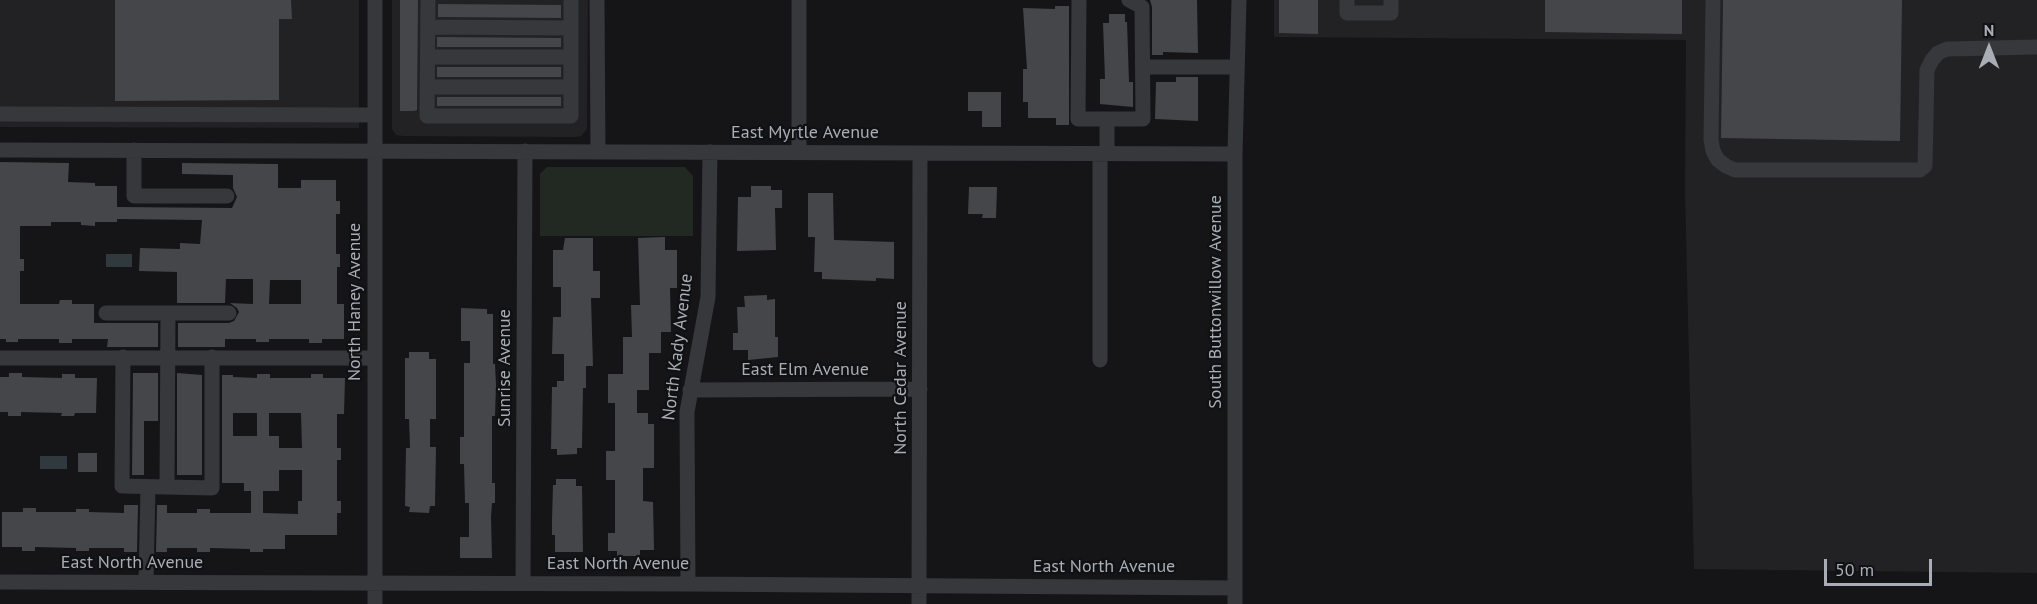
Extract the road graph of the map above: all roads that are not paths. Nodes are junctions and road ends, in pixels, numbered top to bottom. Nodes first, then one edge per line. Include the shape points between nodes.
1 (375, 0) edge
2 (428, 0) edge
3 (571, 0) edge
4 (597, 0) edge
5 (799, 0) edge
6 (1078, 0) edge
7 (1129, 0) edge
8 (1239, 0) edge
9 (1347, 0) edge
10 (1391, 0) edge
11 (1713, 0) edge
12 (428, 27) junction
13 (571, 28) junction
14 (2037, 47) edge
15 (428, 57) junction
16 (572, 57) junction
17 (1143, 67) junction
18 (1237, 67) junction
19 (427, 87) junction
20 (571, 87) junction
21 (0, 114) edge
22 (375, 115) junction
23 (1107, 119) junction
24 (0, 150) edge
25 (134, 150) junction
26 (375, 151) junction
27 (525, 151) junction
28 (598, 152) junction
29 (710, 152) junction
30 (799, 152) junction
31 (920, 153) junction
32 (1103, 154) junction
33 (1235, 154) junction
34 (226, 196) dead end
35 (106, 313) dead end
36 (168, 313) junction
37 (229, 313) dead end
38 (0, 357) edge
39 (123, 357) junction
40 (167, 357) junction
41 (212, 357) junction
42 (375, 358) junction
43 (1100, 360) dead end
44 (920, 389) junction
45 (690, 390) junction
46 (148, 487) junction
47 (167, 487) junction
48 (0, 582) edge
49 (146, 582) junction
50 (375, 583) junction
51 (523, 584) junction
52 (688, 584) junction
53 (920, 585) junction
54 (1235, 588) junction
55 (375, 604) edge
56 (919, 604) edge
57 (1236, 604) edge

1 - 22 street, North Haney Avenue
2 - 12 street
3 - 13 street
4 - 28 street
5 - 30 street
6 - 23 street via 1078,119
7 - 17 street via 1142,7
8 - 18 street, South Buttonwillow Avenue
9 - 10 street via 1347,13 1391,13
11 - 14 street via 1713,151 1718,160 1735,170 1920,170 1925,166 1927,70 1938,53 1947,49
12 - 13 street
12 - 15 street
13 - 16 street
15 - 16 street
15 - 19 street
16 - 20 street
17 - 18 street
17 - 23 street via 1143,119
18 - 33 street, South Buttonwillow Avenue
19 - 20 street
19 - 20 street via 427,116 571,116
21 - 22 street
22 - 26 street, North Haney Avenue
23 - 32 street
24 - 25 street, East Myrtle Avenue
25 - 26 street, East Myrtle Avenue
25 - 34 street via 134,196
26 - 27 street, East Myrtle Avenue
26 - 42 street, North Haney Avenue
27 - 28 street, East Myrtle Avenue
27 - 51 street, Sunrise Avenue
28 - 29 street, East Myrtle Avenue
29 - 30 street, East Myrtle Avenue
29 - 45 street, North Kady Avenue via 708,297
30 - 31 street, East Myrtle Avenue
31 - 32 street, East Myrtle Avenue
31 - 44 street, North Cedar Avenue
32 - 33 street, East Myrtle Avenue
32 - 43 street
33 - 54 street, South Buttonwillow Avenue
35 - 36 street
36 - 37 street
36 - 40 street
38 - 39 street
39 - 40 street
39 - 46 street via 122,486
40 - 41 street
40 - 47 street
41 - 42 street
41 - 47 street via 212,488
42 - 50 street, North Haney Avenue
44 - 45 street, East Elm Avenue
44 - 53 street, North Cedar Avenue
45 - 52 street, North Kady Avenue
46 - 47 street
46 - 49 street
48 - 49 street, East North Avenue
49 - 50 street, East North Avenue
50 - 51 street, East North Avenue
50 - 55 street, North Haney Avenue
51 - 52 street, East North Avenue
52 - 53 street, East North Avenue
53 - 54 street, East North Avenue
53 - 56 street, North Cedar Avenue
54 - 57 street, South Buttonwillow Avenue

